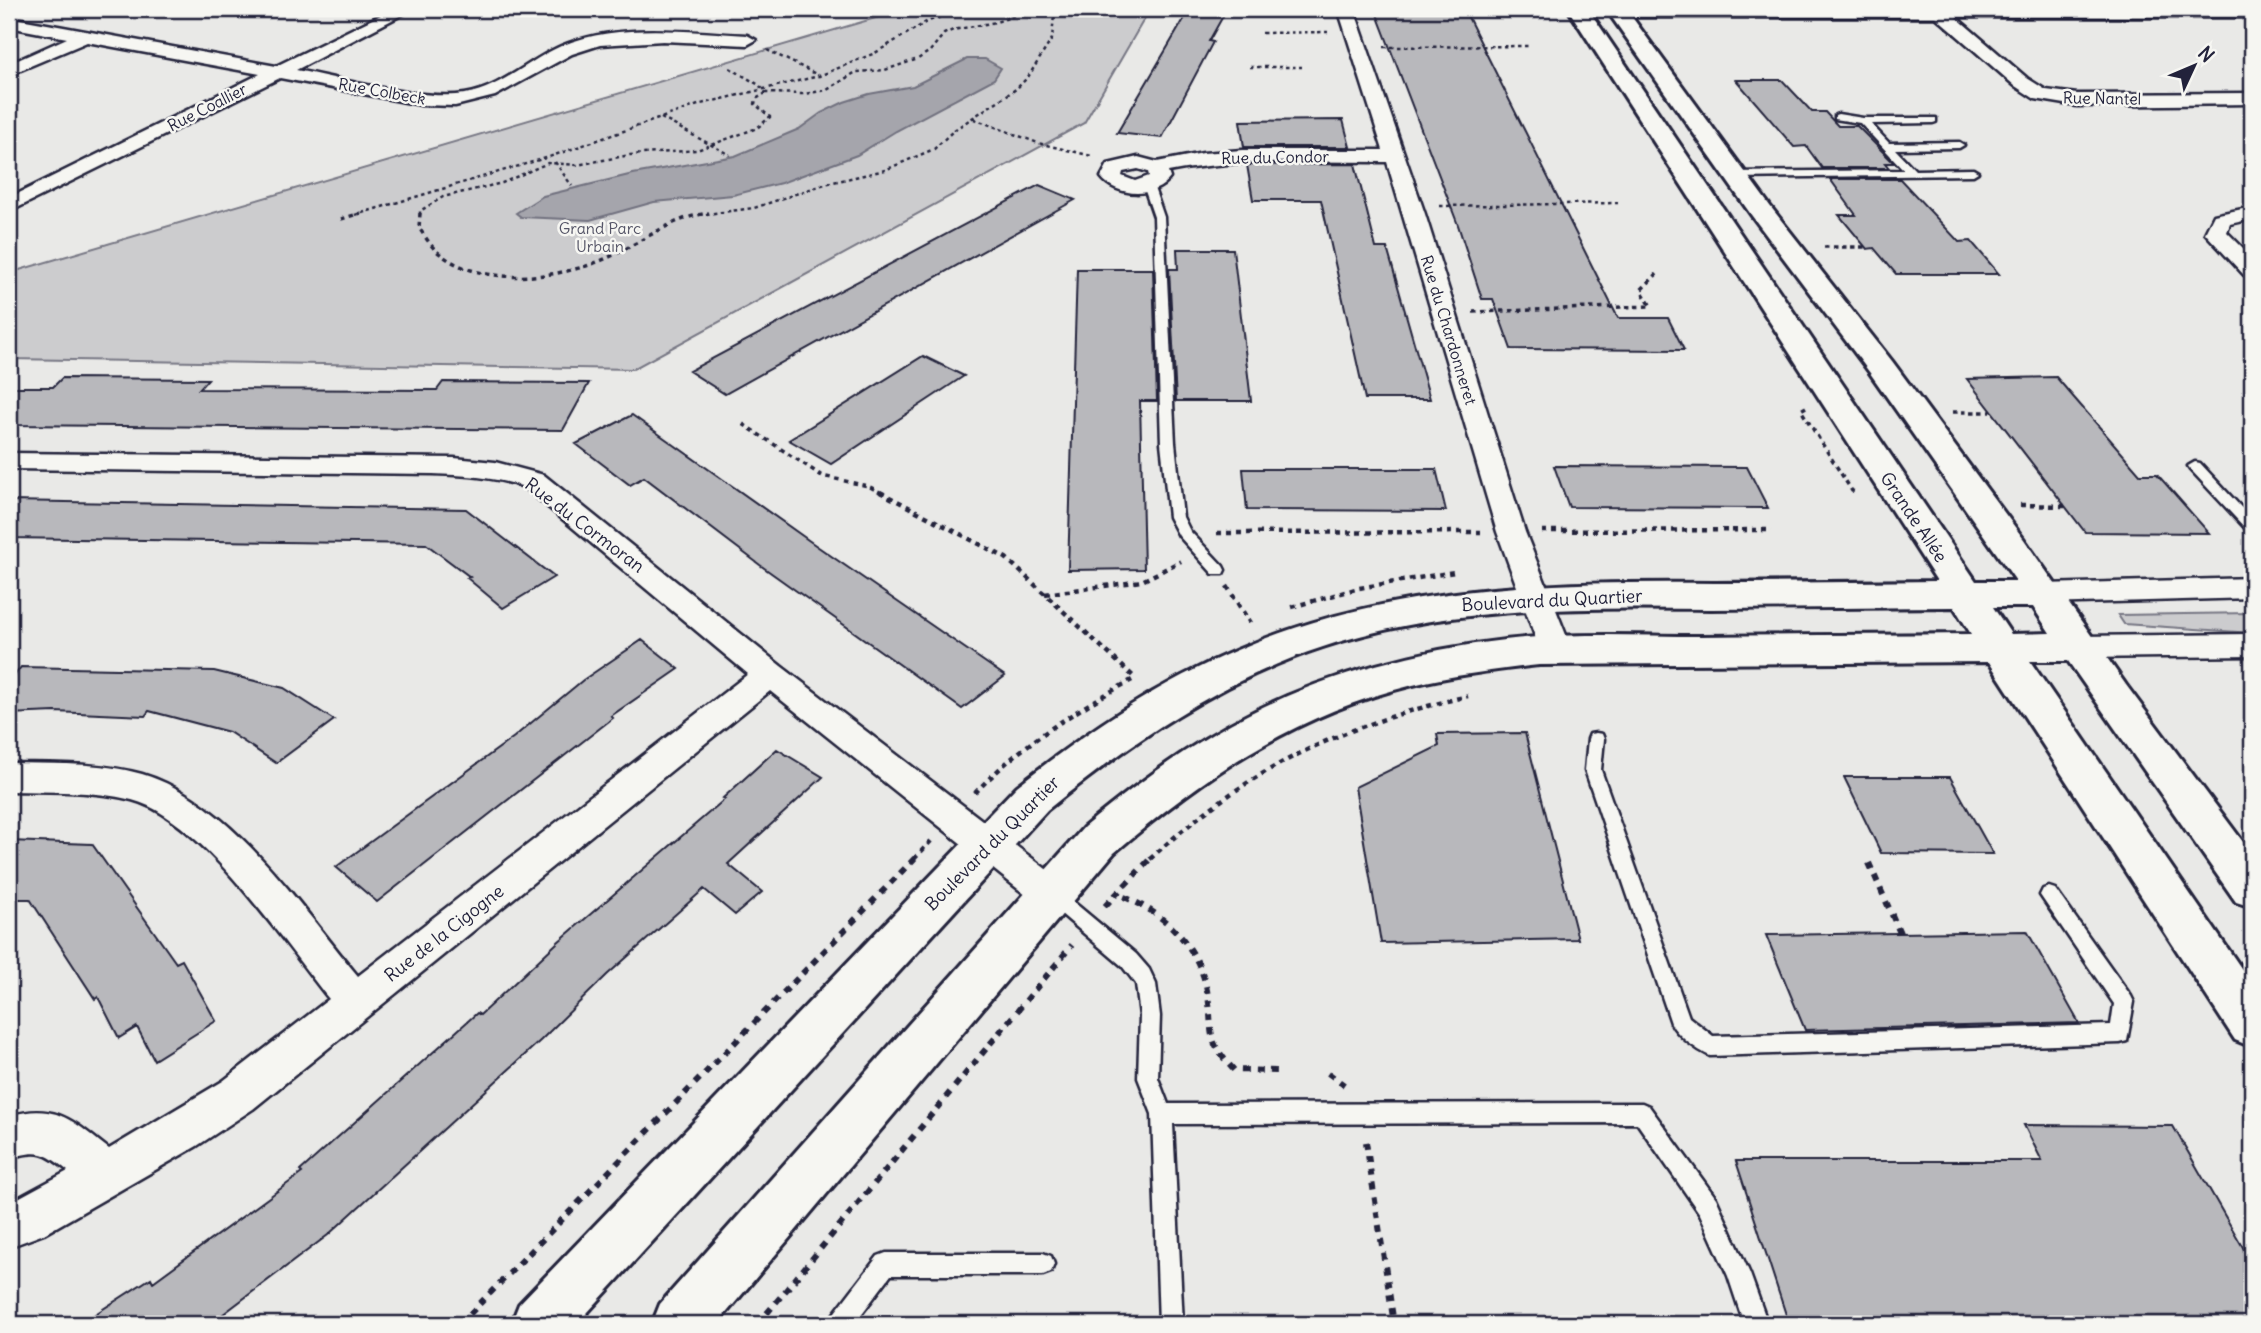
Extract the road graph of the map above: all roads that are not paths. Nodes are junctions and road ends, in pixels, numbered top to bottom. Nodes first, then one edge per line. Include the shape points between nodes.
1 (405, 9) edge
2 (1346, 9) edge
3 (1578, 9) edge
4 (1617, 11) edge
5 (1940, 12) junction
6 (2252, 12) edge
7 (9, 22) edge
8 (33, 27) junction
9 (9, 37) edge
10 (83, 37) junction
11 (747, 40) road end
12 (9, 70) edge
13 (275, 73) junction
14 (2252, 99) edge
15 (1838, 117) dead end
16 (1933, 120) dead end
17 (1863, 121) junction
18 (1959, 145) dead end
19 (1886, 146) junction
20 (1394, 156) junction
21 (1973, 172) dead end
22 (1913, 174) junction
23 (1735, 175) junction
24 (1152, 177) joint
25 (9, 206) edge
26 (2252, 213) edge
27 (2252, 270) edge
28 (9, 461) edge
29 (2195, 466) dead end
30 (2252, 527) edge
31 (1218, 570) road end
32 (2252, 588) edge
33 (2045, 593) junction
34 (1965, 594) junction
35 (1535, 597) junction
36 (2252, 645) edge
37 (1999, 647) junction
38 (2079, 647) junction
39 (1556, 650) junction
40 (770, 674) junction
41 (1596, 738) dead end
42 (9, 777) edge
43 (987, 843) junction
44 (2252, 888) edge
45 (1050, 893) junction
46 (2049, 895) dead end
47 (356, 1003) junction
48 (2252, 1024) edge
49 (1162, 1114) junction
50 (9, 1136) edge
51 (106, 1174) junction
52 (9, 1225) edge
53 (1042, 1264) dead end
54 (539, 1324) edge
55 (680, 1324) edge
56 (840, 1324) edge
57 (1171, 1324) edge
58 (1756, 1324) edge

1 - 13 street, Rue Coallier
2 - 20 street, Rue du Chardonneret
3 - 34 main road, Grande Allée
4 - 5 street
4 - 23 main road
5 - 6 street
5 - 14 street, Rue Nantel via 2040,95 2077,100
7 - 8 street, Rue Colbeck
8 - 9 street
8 - 10 street, Rue Colbeck
10 - 12 street
10 - 13 street, Rue Colbeck
11 - 13 street, Rue Colbeck via 634,37 583,43 552,54 497,89 447,101
13 - 25 street, Rue Coallier
15 - 17 lane
16 - 17 lane
17 - 19 lane
18 - 19 lane
19 - 22 lane
20 - 24 street, Rue du Condor via 1229,156
20 - 35 street, Rue du Chardonneret
21 - 22 lane
22 - 23 lane
23 - 33 main road
24 - 31 lane via 1159,217 1168,443 1176,517 1184,533
26 - 27 street via 2221,219 2216,233
28 - 40 street, Rue du Cormoran via 480,467 513,473 534,481
29 - 30 lane
32 - 33 street
33 - 34 main road, Boulevard du Quartier
33 - 38 main road
34 - 35 main road, Boulevard du Quartier
34 - 37 main road, Grande Allée
35 - 39 street, Rue du Chardonneret
35 - 43 main road, Boulevard du Quartier via 1380,618 1309,636 1253,657 1195,685 1105,739 1032,798
36 - 38 street
37 - 38 main road
37 - 39 main road
37 - 48 main road, Grande Allée
38 - 44 main road
39 - 45 main road via 1413,670 1294,709 1181,773 1099,841
40 - 43 street, Rue du Cormoran
40 - 47 street, Rue de la Cigogne
41 - 46 lane via 1593,771 1681,1023 1710,1045 2119,1034 2124,1002
42 - 47 street via 86,779 139,787 185,809 230,849
43 - 45 street, Rue du Cormoran
43 - 54 main road, Boulevard du Quartier
45 - 49 lane via 1142,975 1150,1016 1148,1078
45 - 55 main road
47 - 51 street, Rue de la Cigogne via 238,1095
49 - 57 lane
49 - 58 lane via 1642,1113 1708,1206
50 - 51 street via 33,1130 57,1136
51 - 52 street, Rue de la Cigogne
53 - 56 lane via 886,1265

